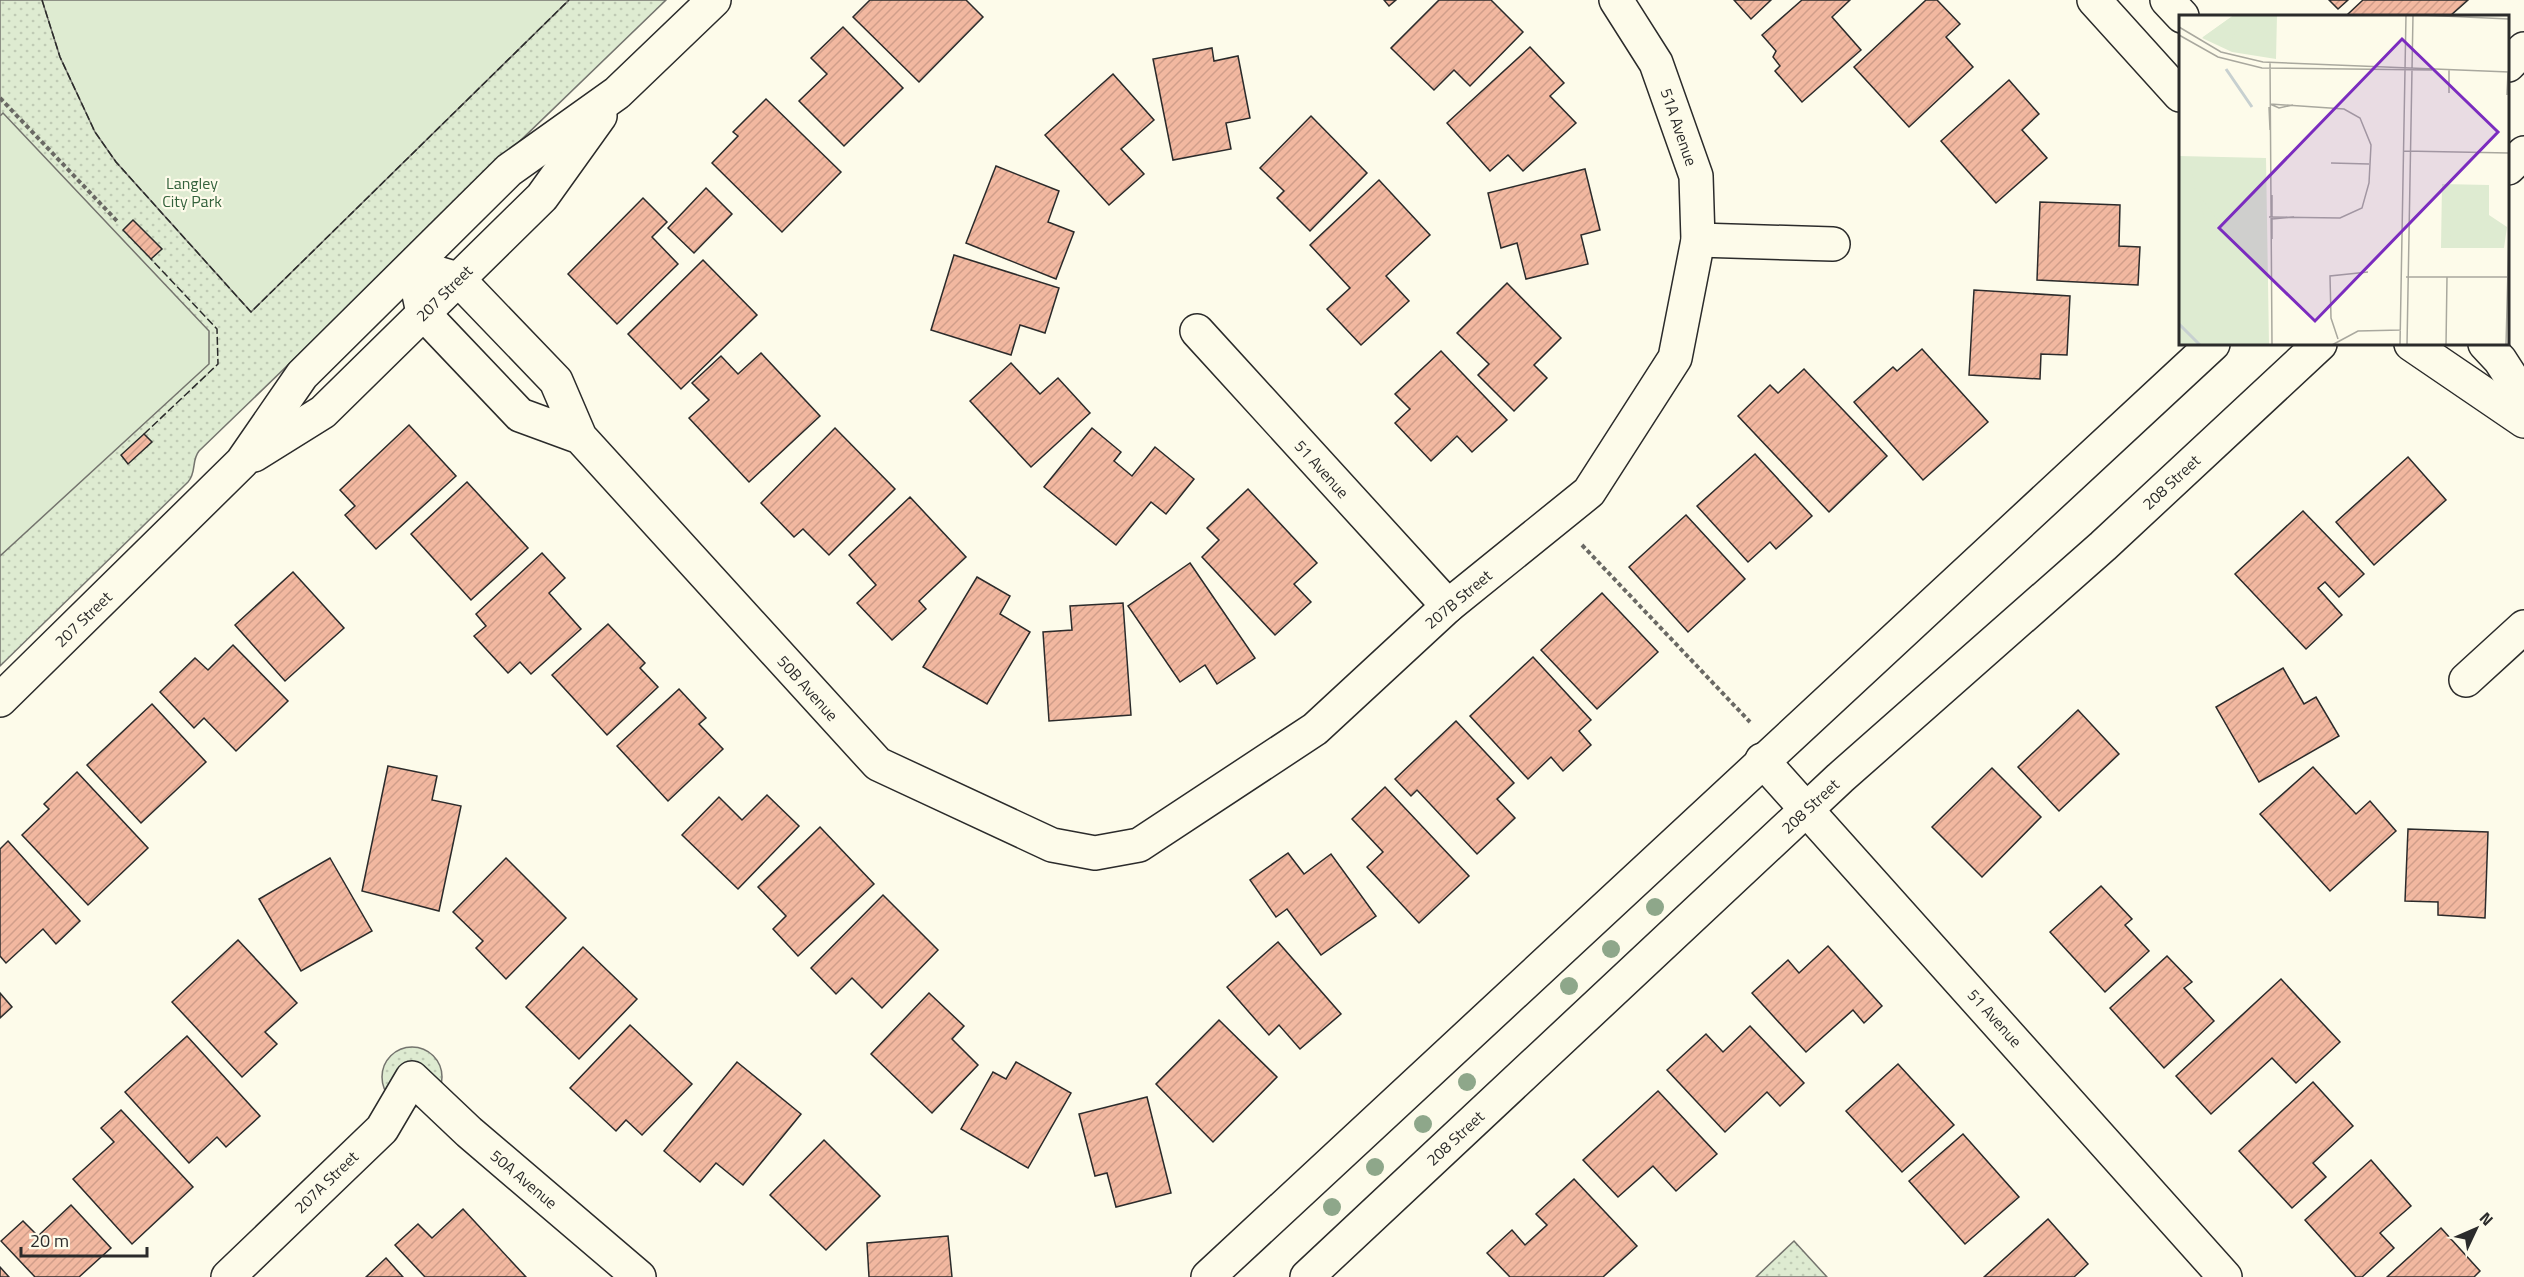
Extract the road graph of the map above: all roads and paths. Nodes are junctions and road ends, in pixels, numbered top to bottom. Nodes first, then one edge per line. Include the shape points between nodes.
1 (714, 0) edge
2 (1616, 0) edge
3 (2094, 0) edge
4 (2167, 0) edge
5 (2181, 15) edge
6 (2524, 50) edge
7 (2509, 64) edge
8 (617, 93) junction
9 (2179, 93) edge
10 (0, 98) edge
11 (2524, 153) edge
12 (2509, 167) edge
13 (117, 221) dead end
14 (1698, 240) junction
15 (1833, 244) dead end
16 (413, 266) junction
17 (458, 279) junction
18 (423, 313) junction
19 (1197, 331) dead end
20 (2212, 345) edge
21 (2319, 345) edge
22 (2412, 345) edge
23 (2486, 345) edge
24 (2524, 397) edge
25 (2524, 421) edge
26 (580, 437) junction
27 (242, 462) junction
28 (1556, 519) junction
29 (1448, 606) junction
30 (2524, 627) edge
31 (2466, 680) dead end
32 (0, 700) edge
33 (1750, 722) dead end
34 (1762, 760) junction
35 (1807, 810) junction
36 (1095, 854) joint
37 (412, 1078) joint
38 (228, 1277) edge
39 (639, 1277) edge
40 (1208, 1277) edge
41 (1306, 1277) edge
42 (2225, 1277) edge

1 - 8 street, 207 Street
2 - 14 street, 51A Avenue via 1656,63 1696,176
3 - 9 street
4 - 5 street
6 - 7 street
8 - 16 street, 207 Street via 509,170
8 - 17 street, 207 Street via 542,197
10 - 13 path
11 - 12 street
14 - 15 street
14 - 28 street, 207B Street via 1675,358 1589,492
16 - 17 street
16 - 18 street
16 - 27 street, 207 Street via 302,375
17 - 18 street, 207 Street
17 - 26 street, 50B Avenue via 556,381
18 - 26 street, 50B Avenue via 520,415
18 - 27 street, 207 Street via 323,412
19 - 29 street, 51 Avenue
20 - 34 street
21 - 35 street, 208 Street via 2103,546
22 - 25 street
23 - 24 street
26 - 36 street, 50B Avenue via 878,764 1052,845
27 - 32 street, 207 Street
28 - 29 street, 207B Street
28 - 33 path
29 - 36 street, 207B Street via 1315,729 1138,845
30 - 31 street
34 - 35 street, 51 Avenue
34 - 40 street
35 - 41 street, 208 Street
35 - 42 street, 51 Avenue
37 - 38 street, 207A Street via 382,1129
37 - 39 street, 50A Avenue via 469,1132

